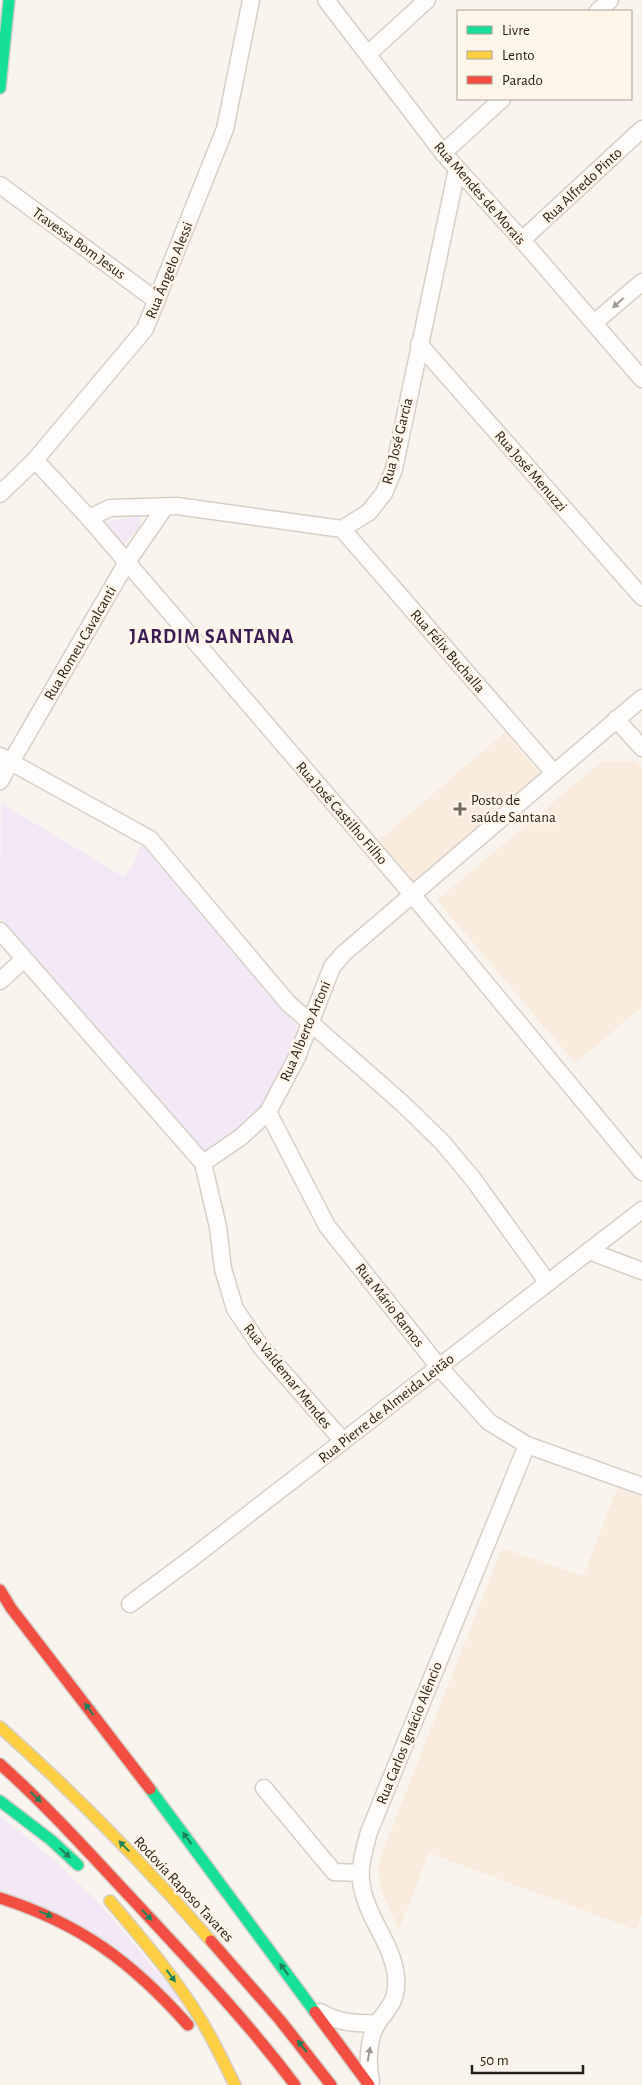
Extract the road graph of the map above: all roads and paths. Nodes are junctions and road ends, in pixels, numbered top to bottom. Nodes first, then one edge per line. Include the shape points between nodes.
1 (9, 0) edge
2 (251, 0) edge
3 (326, 0) edge
4 (427, 0) edge
5 (610, 0) edge
6 (599, 10) edge
7 (368, 54) junction
8 (0, 88) edge
9 (501, 100) edge
10 (642, 129) edge
11 (443, 153) junction
12 (457, 169) junction
13 (0, 186) edge
14 (522, 240) junction
15 (642, 282) edge
16 (157, 301) junction
17 (594, 323) junction
18 (419, 344) junction
19 (642, 379) edge
20 (35, 460) junction
21 (0, 494) edge
22 (165, 506) junction
23 (89, 518) junction
24 (342, 529) junction
25 (127, 562) junction
26 (642, 597) edge
27 (642, 698) edge
28 (616, 719) junction
29 (642, 748) edge
30 (5, 759) edge
31 (554, 773) junction
32 (0, 781) edge
33 (412, 893) junction
34 (0, 931) edge
35 (24, 959) junction
36 (0, 981) edge
37 (310, 1024) junction
38 (268, 1112) junction
39 (203, 1163) junction
40 (642, 1172) edge
41 (642, 1210) edge
42 (590, 1251) junction
43 (642, 1271) edge
44 (548, 1283) junction
45 (439, 1367) junction
46 (343, 1441) junction
47 (527, 1445) junction
48 (642, 1486) edge
49 (0, 1590) edge
50 (130, 1604) dead end
51 (0, 1727) edge
52 (0, 1764) edge
53 (264, 1788) dead end
54 (0, 1801) edge
55 (84, 1871) dead end
56 (360, 1873) junction
57 (104, 1893) dead end
58 (0, 1898) edge
59 (313, 2008) junction
60 (378, 2023) junction
61 (235, 2085) edge
62 (295, 2085) edge
63 (331, 2085) edge
64 (370, 2085) edge

1 - 8 main road
2 - 16 street, Rua Ângelo Alessi via 225,129
3 - 7 street, Rua Mendes de Morais
4 - 7 street
5 - 6 street
7 - 11 street, Rua Mendes de Morais
9 - 11 street
10 - 14 street, Rua Alfredo Pinto
11 - 12 street, Rua Mendes de Morais
12 - 14 street, Rua Mendes de Morais
12 - 18 street, Rua José Garcia
13 - 16 street, Travessa Bom Jesus
14 - 17 street, Rua Mendes de Morais
15 -> 17 street
16 - 20 street, Rua Ângelo Alessi via 145,329
17 - 19 street, Rua Mendes de Morais
18 - 24 street, Rua José Garcia via 394,469 384,494 369,512
18 - 26 street, Rua José Menuzzi
20 - 21 street, Rua Ângelo Alessi
20 - 23 street, Rua José Castilho Filho
22 - 23 street via 110,508
22 - 24 street
22 - 25 street, Rua Romeu Cavalcanti
23 - 25 street, Rua José Castilho Filho
24 - 31 street, Rua Félix Buchalla
25 - 30 street, Rua Romeu Cavalcanti
25 - 33 street, Rua José Castilho Filho
27 - 28 street, Rua Alberto Artoni
28 - 29 street
28 - 31 street, Rua Alberto Artoni
30 - 32 street, Rua Romeu Cavalcanti
30 - 37 street via 150,839 288,1003
31 - 33 street, Rua Alberto Artoni
33 - 37 street, Rua Alberto Artoni via 332,967
33 - 40 street, Rua José Castilho Filho
34 - 35 street
35 - 36 street
35 - 39 street
37 - 38 street, Rua Alberto Artoni
37 - 44 street via 442,1142 473,1179
38 - 39 street, Rua Alberto Artoni via 241,1137
38 - 45 street, Rua Mário Ramos via 327,1226
39 - 46 street, Rua Valdemar Mendes via 218,1227 223,1269 235,1309 261,1347
41 - 42 street, Rua Pierre de Almeida Leitão
42 - 43 street
42 - 44 street, Rua Pierre de Almeida Leitão
44 - 45 street, Rua Pierre de Almeida Leitão
45 - 46 street, Rua Pierre de Almeida Leitão
45 - 47 street, Rua Mário Ramos via 489,1422
46 - 50 street, Rua Pierre de Almeida Leitão
47 - 48 street, Rua Mário Ramos
47 - 56 street, Rua Carlos Ignácio Alêncio via 369,1832
59 -> 49 main road
63 -> 51 main road, Rodovia Raposo Tavares via 300,2042 175,1899
52 -> 62 main road via 55,1816 153,1922 228,2004
53 - 56 street via 334,1872
54 -> 55 main road via 51,1840
56 - 60 street, Rua Carlos Ignácio Alêncio via 363,1892 389,1948 396,1977 392,2002
57 -> 61 main road via 196,2010
58 -> 61 main road via 49,1915 115,1953 144,1977
59 - 60 street via 333,2020 355,2024
59 - 64 main road
64 -> 60 street, Rua Carlos Ignácio Alêncio via 369,2048

